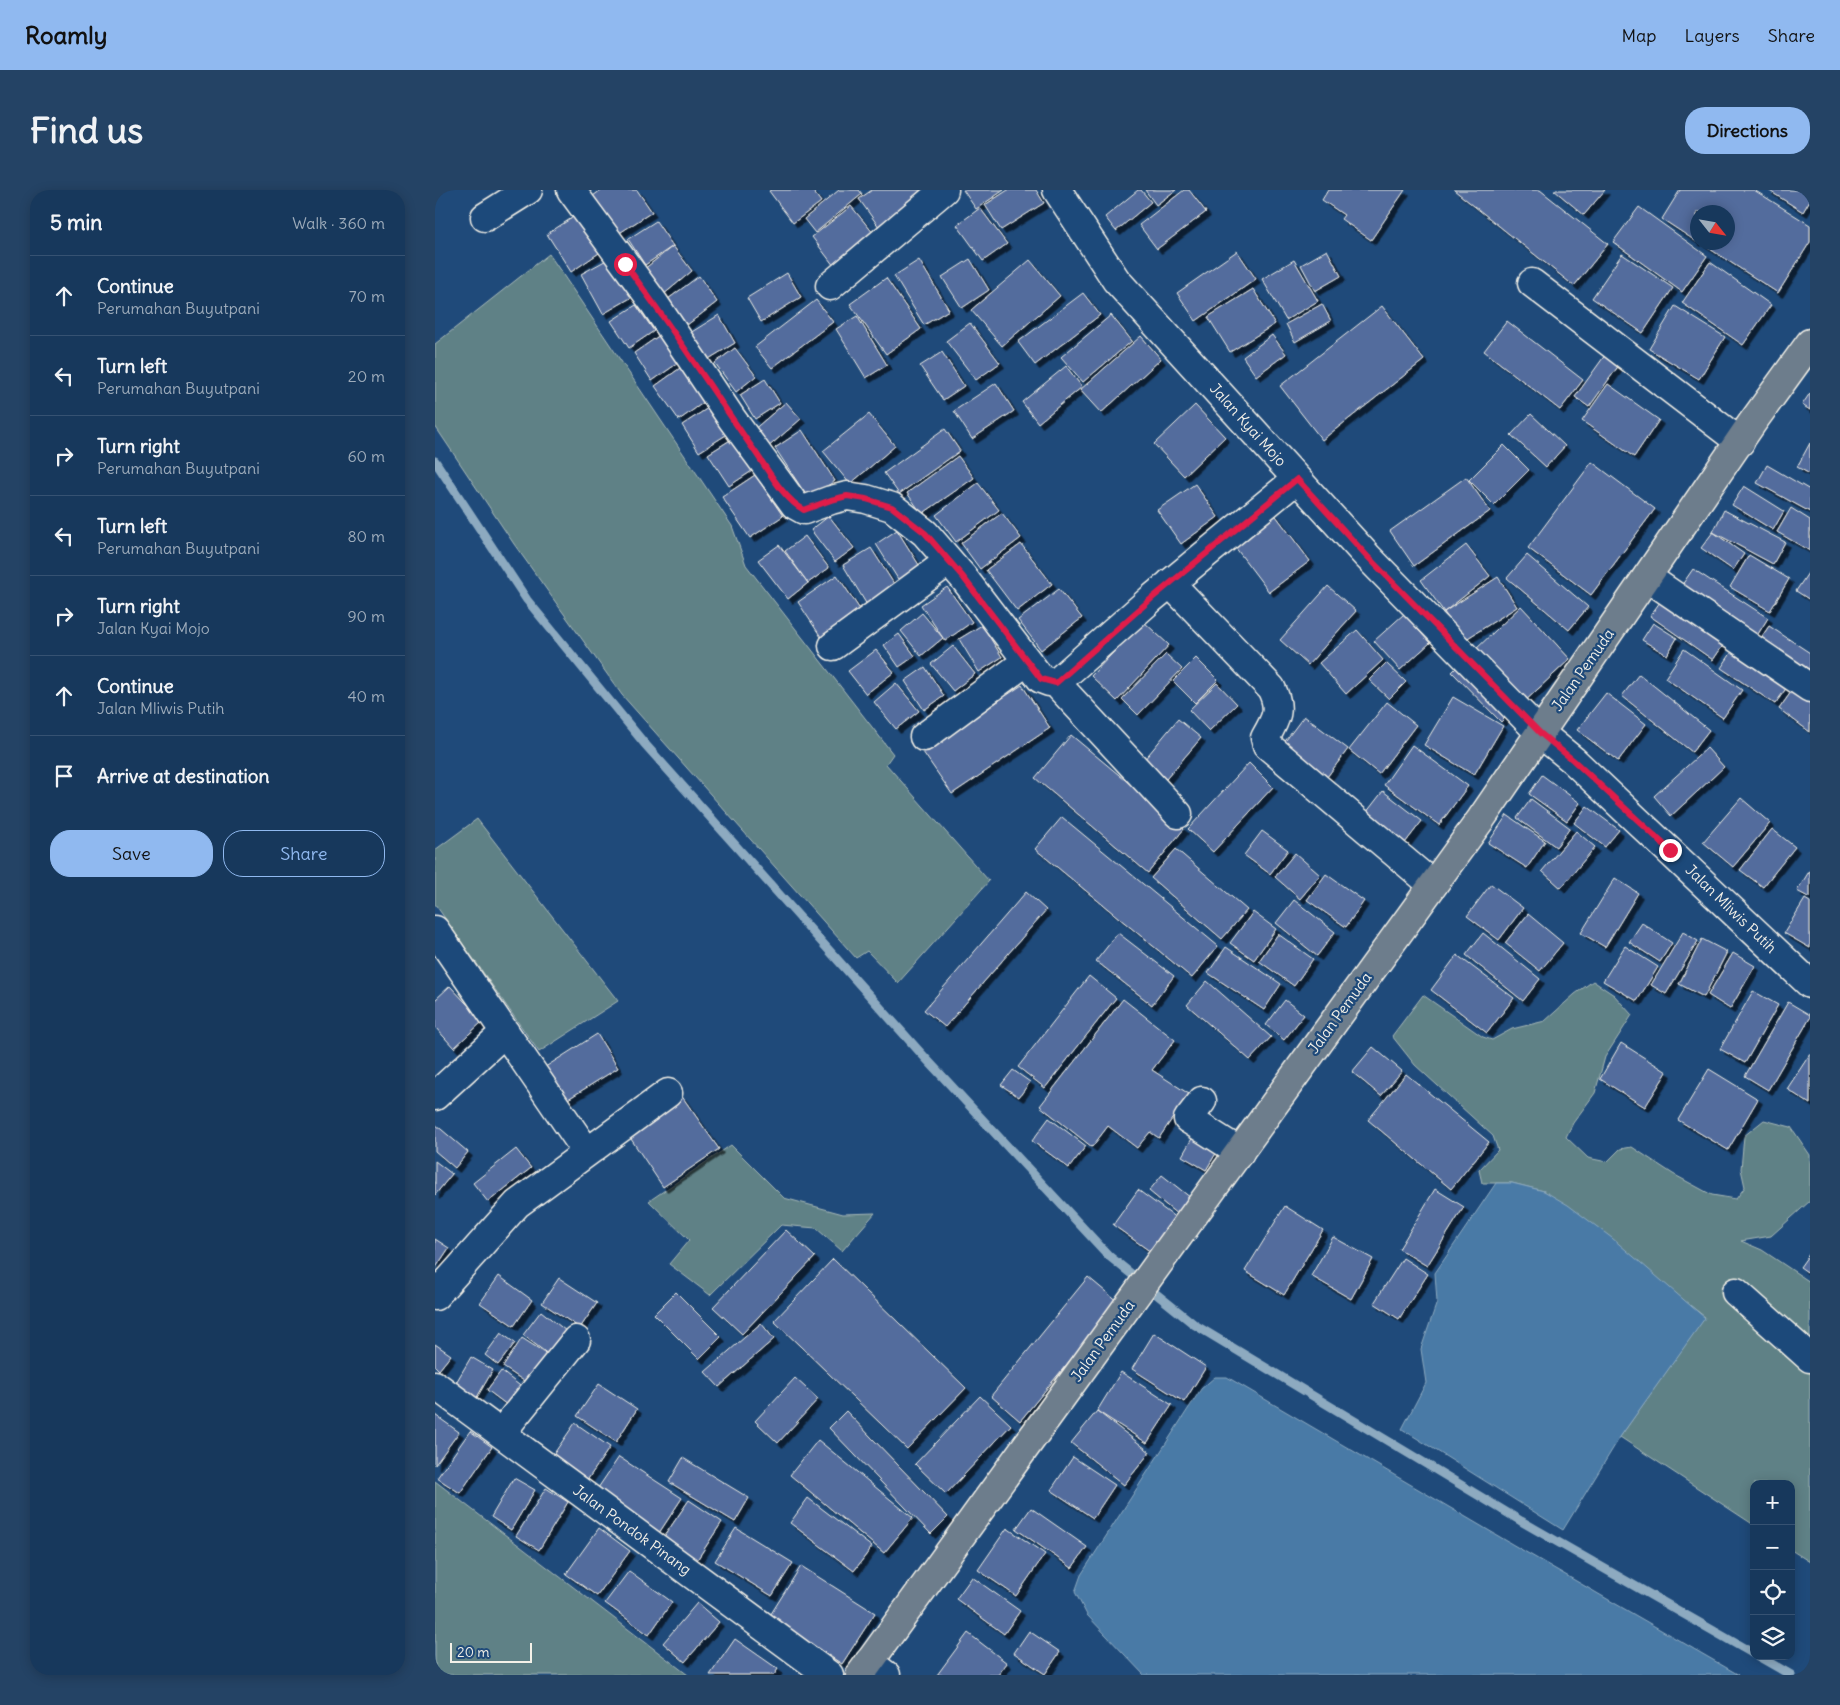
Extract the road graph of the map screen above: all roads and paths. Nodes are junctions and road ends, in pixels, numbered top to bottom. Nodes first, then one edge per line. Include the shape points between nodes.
1 (528, 190) edge
2 (571, 190) edge
3 (943, 190) edge
4 (1057, 190) edge
5 (485, 217) dead end
6 (1532, 283) dead end
7 (830, 286) dead end
8 (1810, 343) edge
9 (1740, 442) junction
10 (1297, 479) junction
11 (949, 561) junction
12 (1647, 577) junction
13 (1171, 583) junction
14 (833, 646) dead end
15 (1027, 661) junction
16 (1056, 683) junction
17 (1810, 688) edge
18 (1540, 733) junction
19 (924, 737) dead end
20 (1178, 814) dead end
21 (1433, 885) junction
22 (435, 930) edge
23 (1810, 984) edge
24 (505, 1032) junction
25 (668, 1093) dead end
26 (435, 1096) edge
27 (1201, 1101) dead end
28 (587, 1152) junction
29 (1240, 1152) junction
30 (1737, 1292) dead end
31 (435, 1296) edge
32 (576, 1340) dead end
33 (1810, 1358) edge
34 (435, 1386) edge
35 (501, 1433) junction
36 (871, 1671) edge
37 (829, 1675) edge

1 - 5 street
2 - 11 street via 795,505 804,510 847,496 892,507 925,533
3 - 7 street
4 - 10 street, Jalan Kyai Mojo via 1116,280
6 - 9 street
8 - 9 main road, Jalan Pemuda
9 - 12 main road, Jalan Pemuda
10 - 13 street
10 - 18 street, Jalan Kyai Mojo via 1367,556
11 - 14 street
11 - 15 street
12 - 17 street
12 - 18 main road, Jalan Pemuda
13 - 16 street
13 - 21 street via 1271,688 1277,709 1265,738 1267,745
15 - 16 street via 1041,679
15 - 19 street
16 - 20 street
18 - 21 main road, Jalan Pemuda
18 - 23 street, Jalan Mliwis Putih via 1587,773
21 - 29 main road, Jalan Pemuda
22 - 24 street
24 - 26 street
24 - 28 street
25 - 28 street
27 - 29 street via 1188,1119
28 - 31 street via 517,1204
29 - 36 main road, Jalan Pemuda
30 - 33 street
32 - 35 street
34 - 35 street, Jalan Pondok Pinang
35 - 37 street, Jalan Pondok Pinang

